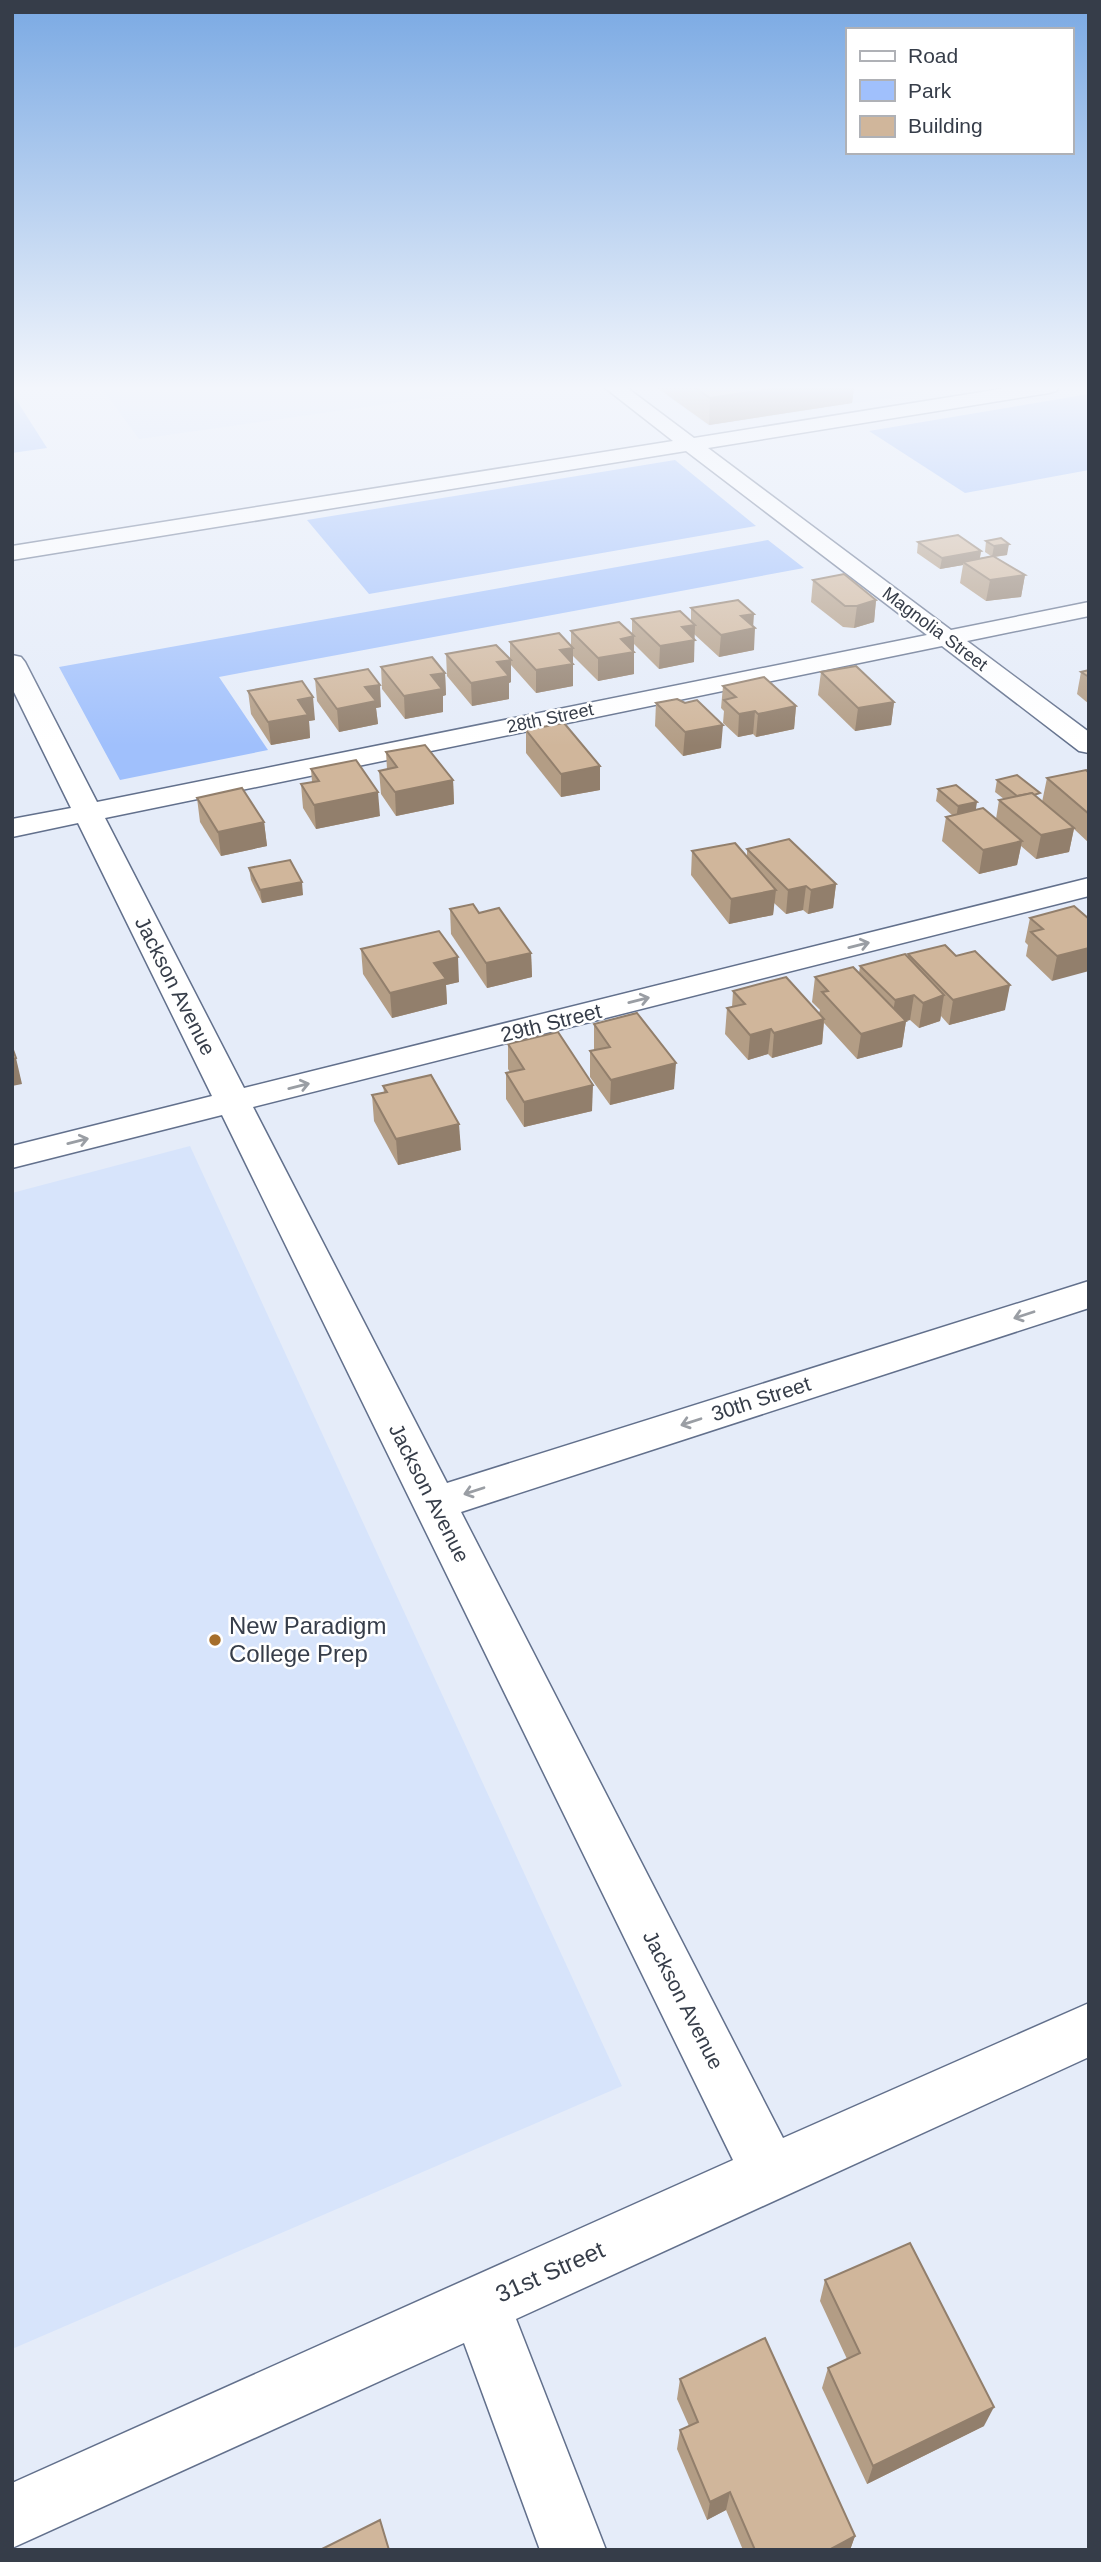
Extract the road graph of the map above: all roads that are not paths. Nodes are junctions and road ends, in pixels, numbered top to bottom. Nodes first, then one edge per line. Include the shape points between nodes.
1 (301, 507) edge
2 (773, 507) edge
3 (12, 553) edge
4 (1089, 608) edge
5 (946, 637) junction
6 (12, 662) edge
7 (1089, 745) edge
8 (88, 813) junction
9 (12, 828) edge
10 (1089, 887) edge
11 (233, 1102) junction
12 (12, 1157) edge
13 (1089, 1294) edge
14 (434, 1504) junction
15 (1089, 2029) edge
16 (770, 2173) junction
17 (480, 2304) junction
18 (12, 2516) edge
19 (573, 2550) edge

1 - 3 street
2 - 5 street, Magnolia Street
4 - 5 street, 28th Street
5 - 7 street, Magnolia Street
5 - 8 street, 28th Street
6 - 8 street, Jackson Avenue
8 - 9 street, 28th Street
8 - 11 street, Jackson Avenue
11 -> 10 street, 29th Street
12 -> 11 street, 29th Street
11 - 14 street, Jackson Avenue
13 -> 14 street, 30th Street
14 - 16 street, Jackson Avenue
15 - 16 street, 31st Street
16 - 17 street, 31st Street
17 - 18 street, 31st Street
17 - 19 street

